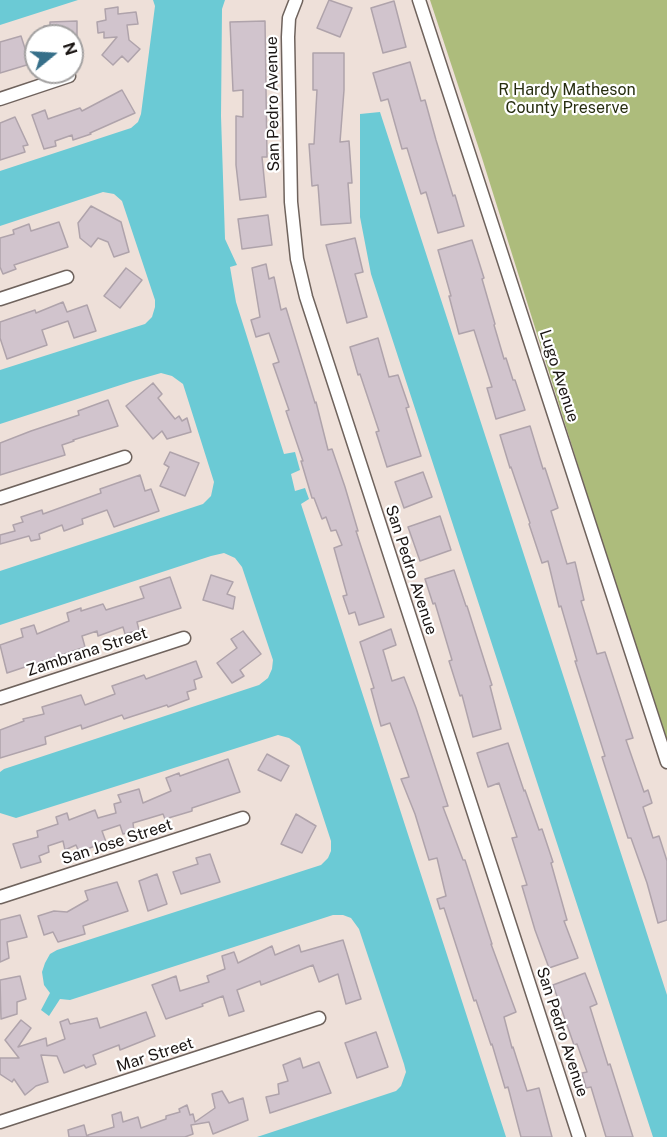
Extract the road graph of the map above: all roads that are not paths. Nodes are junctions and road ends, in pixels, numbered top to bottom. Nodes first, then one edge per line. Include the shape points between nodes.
1 (296, 0) edge
2 (419, 0) edge
3 (45, 84) edge
4 (0, 99) edge
5 (67, 277) dead end
6 (0, 299) edge
7 (125, 457) dead end
8 (0, 498) edge
9 (184, 638) dead end
10 (0, 698) edge
11 (667, 762) edge
12 (243, 818) dead end
13 (0, 897) edge
14 (319, 1018) dead end
15 (0, 1122) edge
16 (579, 1137) edge

1 - 16 street, San Pedro Avenue via 290,18 288,58 291,202 301,276
2 - 11 street, Lugo Avenue
3 - 4 street
5 - 6 street
7 - 8 street
9 - 10 street, Zambrana Street
12 - 13 street, San Jose Street
14 - 15 street, Mar Street

